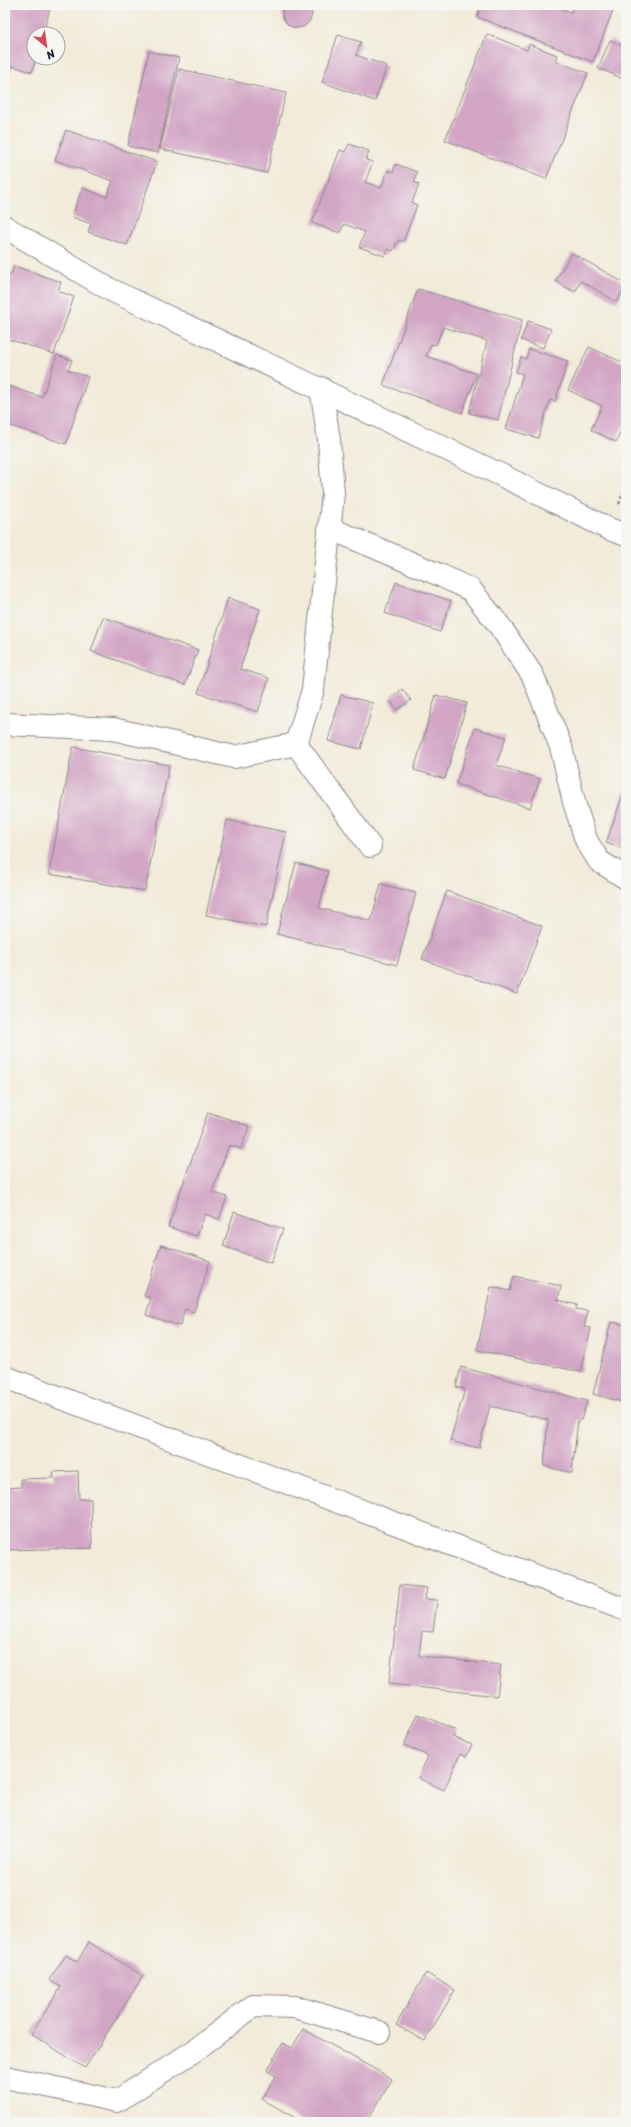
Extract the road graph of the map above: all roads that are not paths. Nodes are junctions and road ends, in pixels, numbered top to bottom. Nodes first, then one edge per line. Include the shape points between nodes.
1 (5, 227) edge
2 (321, 388) junction
3 (329, 528) junction
4 (626, 535) edge
5 (5, 724) edge
6 (296, 744) junction
7 (370, 846) dead end
8 (626, 878) edge
9 (5, 1377) edge
10 (626, 1610) edge
11 (379, 2032) dead end
12 (5, 2077) edge

1 - 2 street via 109,289
2 - 3 street via 329,440 333,493
2 - 4 street
3 - 6 street via 312,690
3 - 8 street via 470,590 499,625 533,676 561,747 586,840 598,861
5 - 6 street via 113,729 234,757
6 - 7 street
9 - 10 street
11 - 12 street via 295,2007 253,2006 194,2051 117,2101

